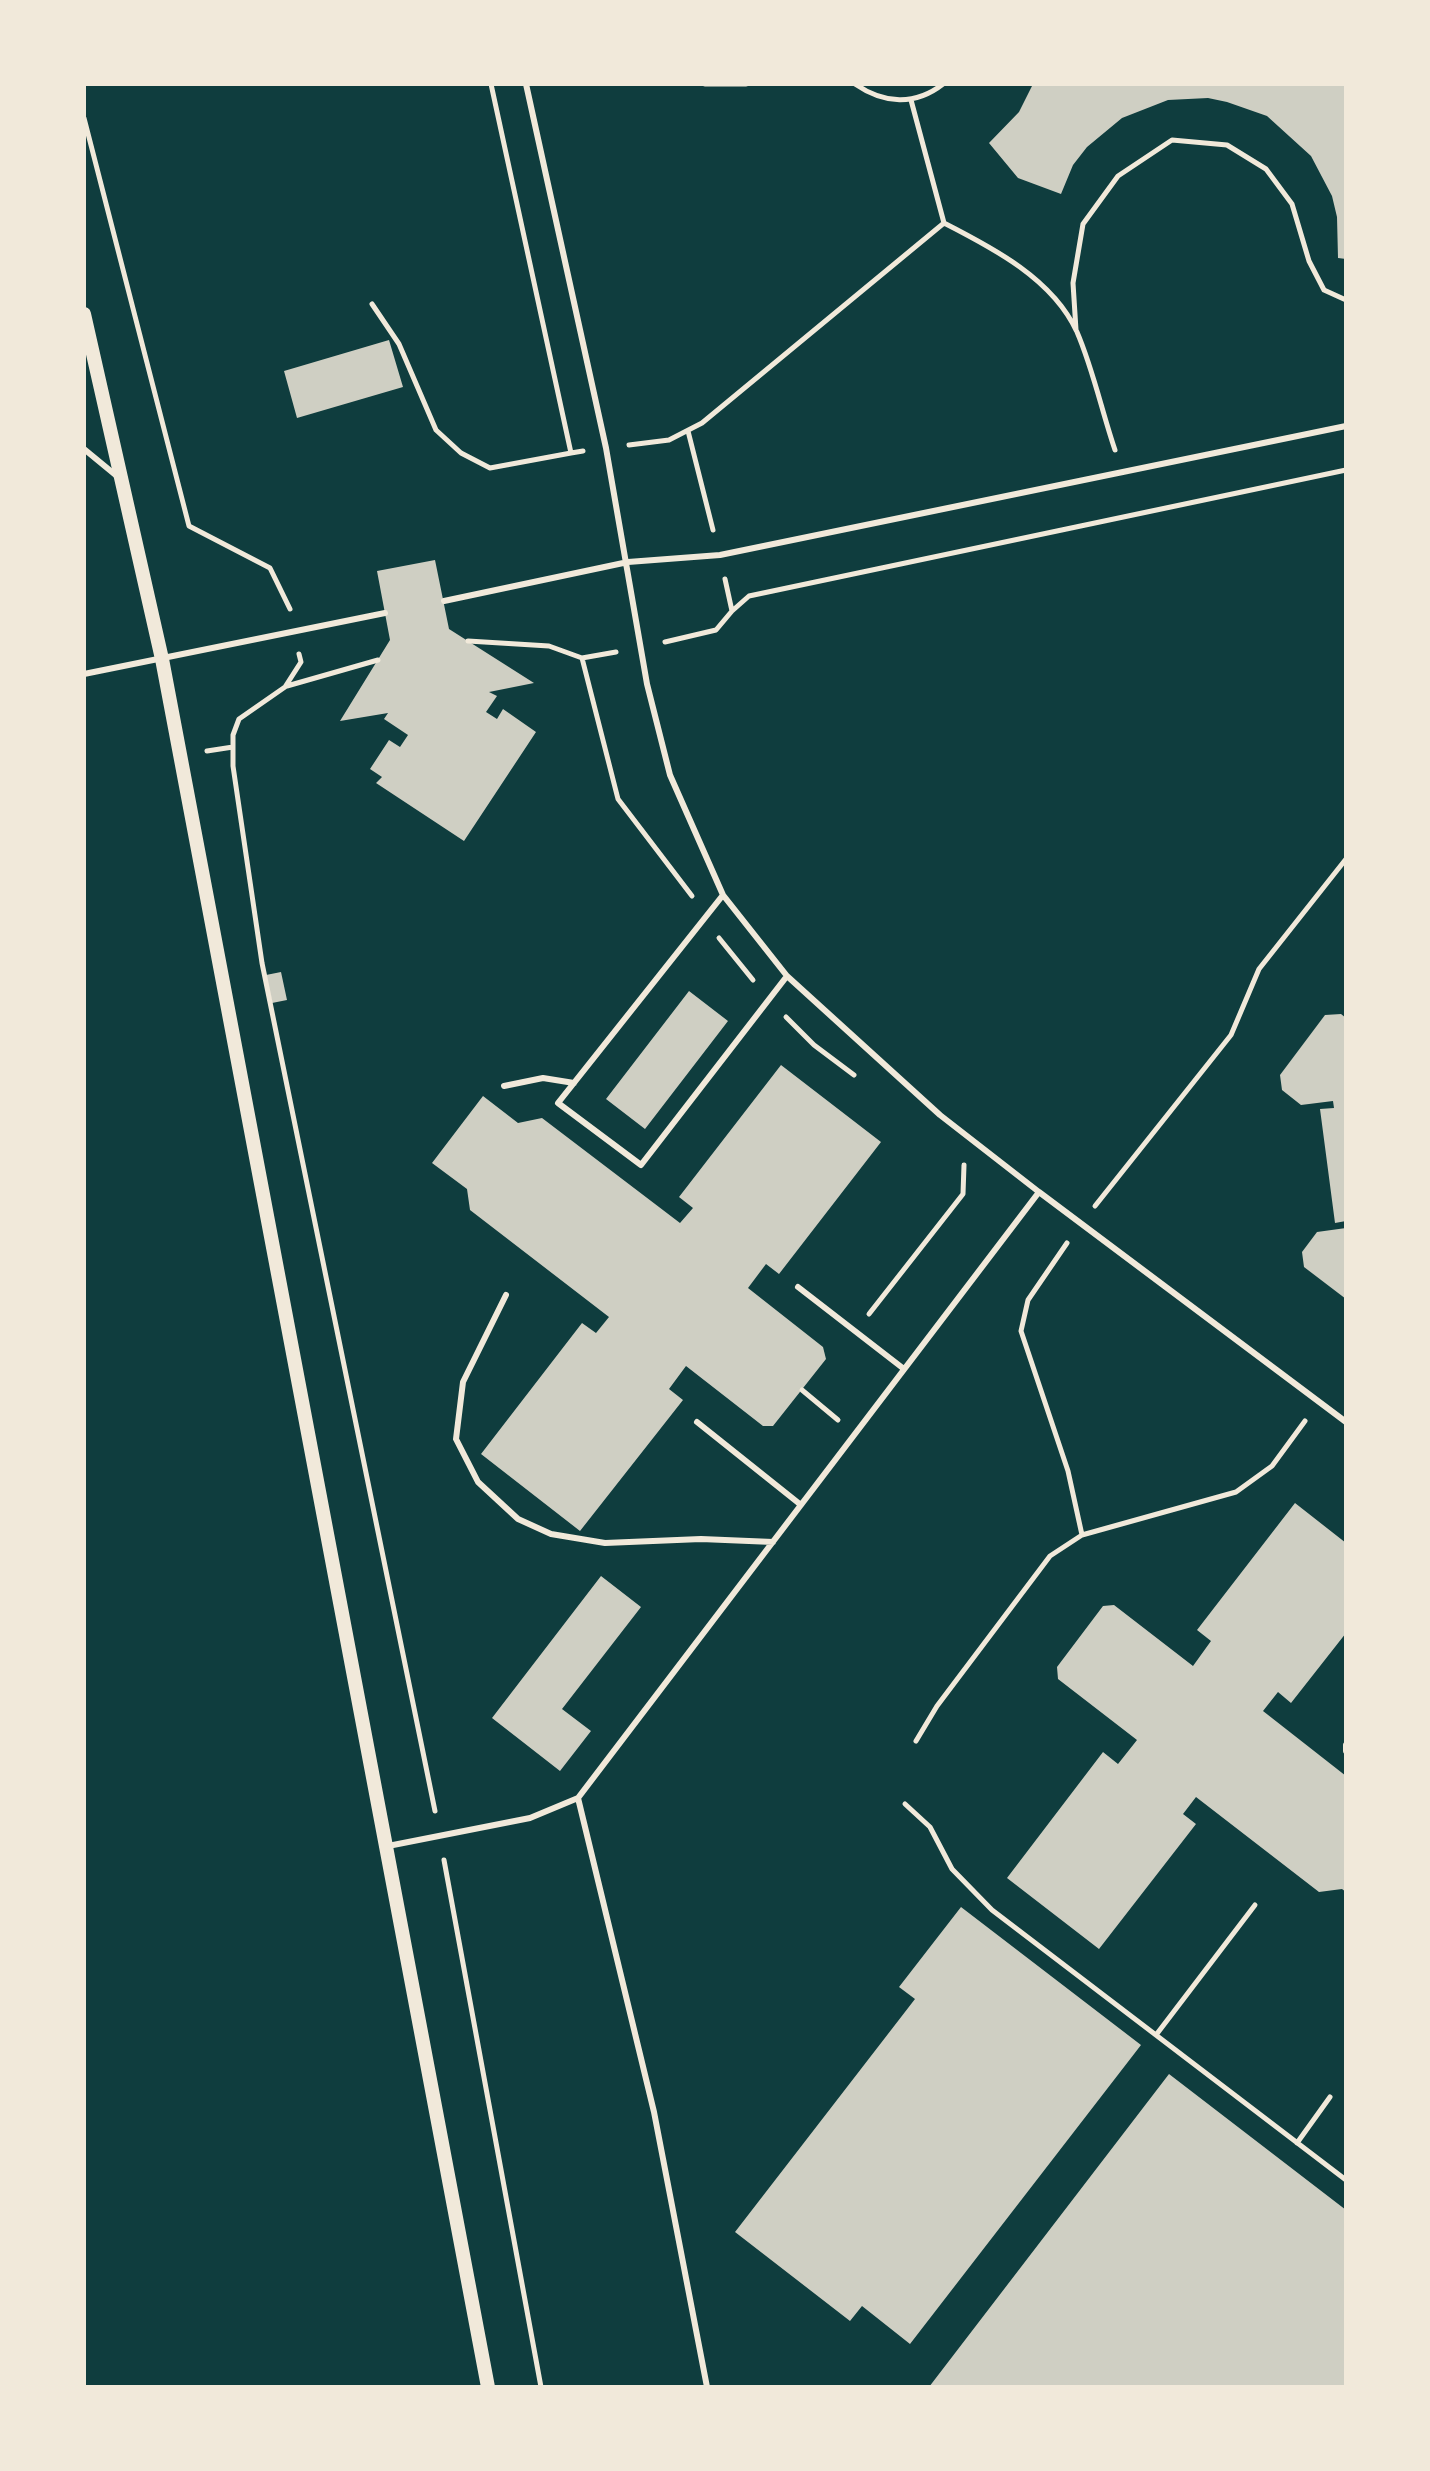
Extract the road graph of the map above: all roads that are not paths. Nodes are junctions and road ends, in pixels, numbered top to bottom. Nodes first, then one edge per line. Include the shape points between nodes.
1 (526, 84) edge
2 (84, 314) edge
3 (1346, 426) edge
4 (84, 449) edge
5 (123, 481) junction
6 (628, 562) junction
7 (444, 601) dead end
8 (385, 613) dead end
9 (162, 659) junction
10 (84, 674) edge
11 (723, 895) junction
12 (787, 976) junction
13 (574, 1083) junction
14 (504, 1086) dead end
15 (1039, 1192) junction
16 (798, 1287) dead end
17 (506, 1295) dead end
18 (904, 1369) junction
19 (697, 1422) dead end
20 (1346, 1422) edge
21 (801, 1505) junction
22 (773, 1542) junction
23 (578, 1798) junction
24 (386, 1846) junction
25 (488, 2387) edge
26 (707, 2387) edge

1 - 6 lane
2 - 5 street
3 - 6 lane via 720,555
4 - 5 lane
5 - 9 street
6 - 7 lane
6 - 11 lane via 647,684 670,775
8 - 9 lane
9 - 10 lane
9 - 24 street
11 - 12 lane
11 - 13 lane
12 - 13 lane via 641,1165 558,1103
12 - 15 lane via 940,1115
13 - 14 lane via 543,1078
15 - 18 lane
15 - 20 lane
16 - 18 lane
17 - 22 lane via 463,1382 456,1439 478,1482 518,1519 551,1534 605,1543
18 - 21 lane
19 - 21 lane
21 - 22 lane
22 - 23 lane
23 - 24 lane via 530,1818
23 - 26 lane via 654,2112
24 - 25 street

